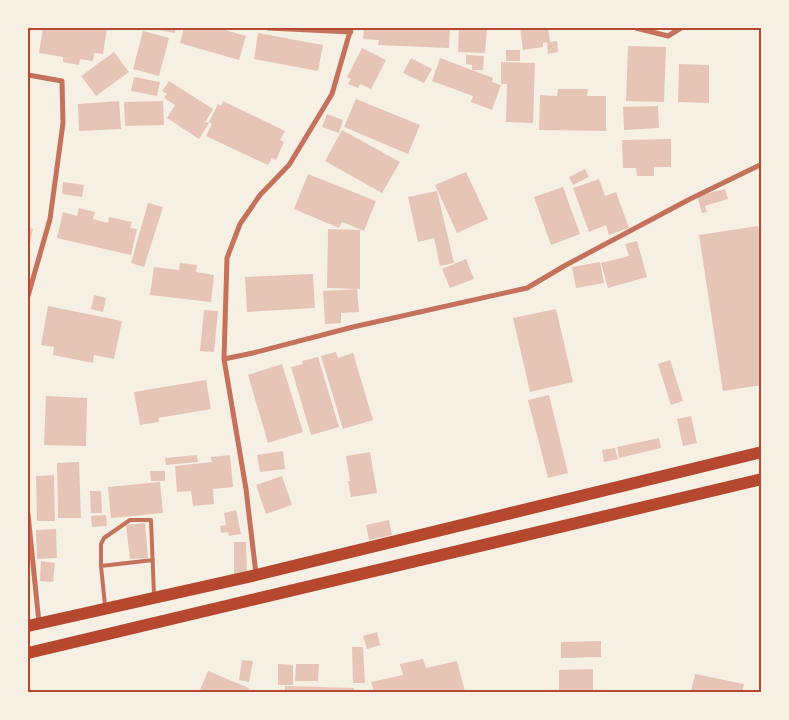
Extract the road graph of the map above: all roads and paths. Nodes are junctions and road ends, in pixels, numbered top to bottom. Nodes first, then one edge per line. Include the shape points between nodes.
1 (268, 28) edge
2 (636, 28) edge
3 (681, 28) edge
4 (351, 30) edge
5 (28, 75) edge
6 (762, 164) edge
7 (28, 296) edge
8 (224, 359) junction
9 (762, 452) edge
10 (762, 479) edge
11 (28, 514) edge
12 (153, 560) junction
13 (101, 566) junction
14 (256, 575) junction
15 (154, 598) junction
16 (106, 610) junction
17 (34, 625) edge
18 (28, 653) edge

1 - 4 street
2 - 3 street via 668,36
4 - 8 street via 332,94 289,165 260,195 240,224 227,258
5 - 7 street via 62,81 64,123 50,219
6 - 8 street via 690,199 527,288
8 - 14 street via 246,489
9 - 14 highway
10 - 18 highway
11 - 17 street
12 - 13 lane
12 - 13 lane via 151,520 130,520 104,538
12 - 15 lane
13 - 16 lane
14 - 15 highway
15 - 16 highway
16 - 17 highway

